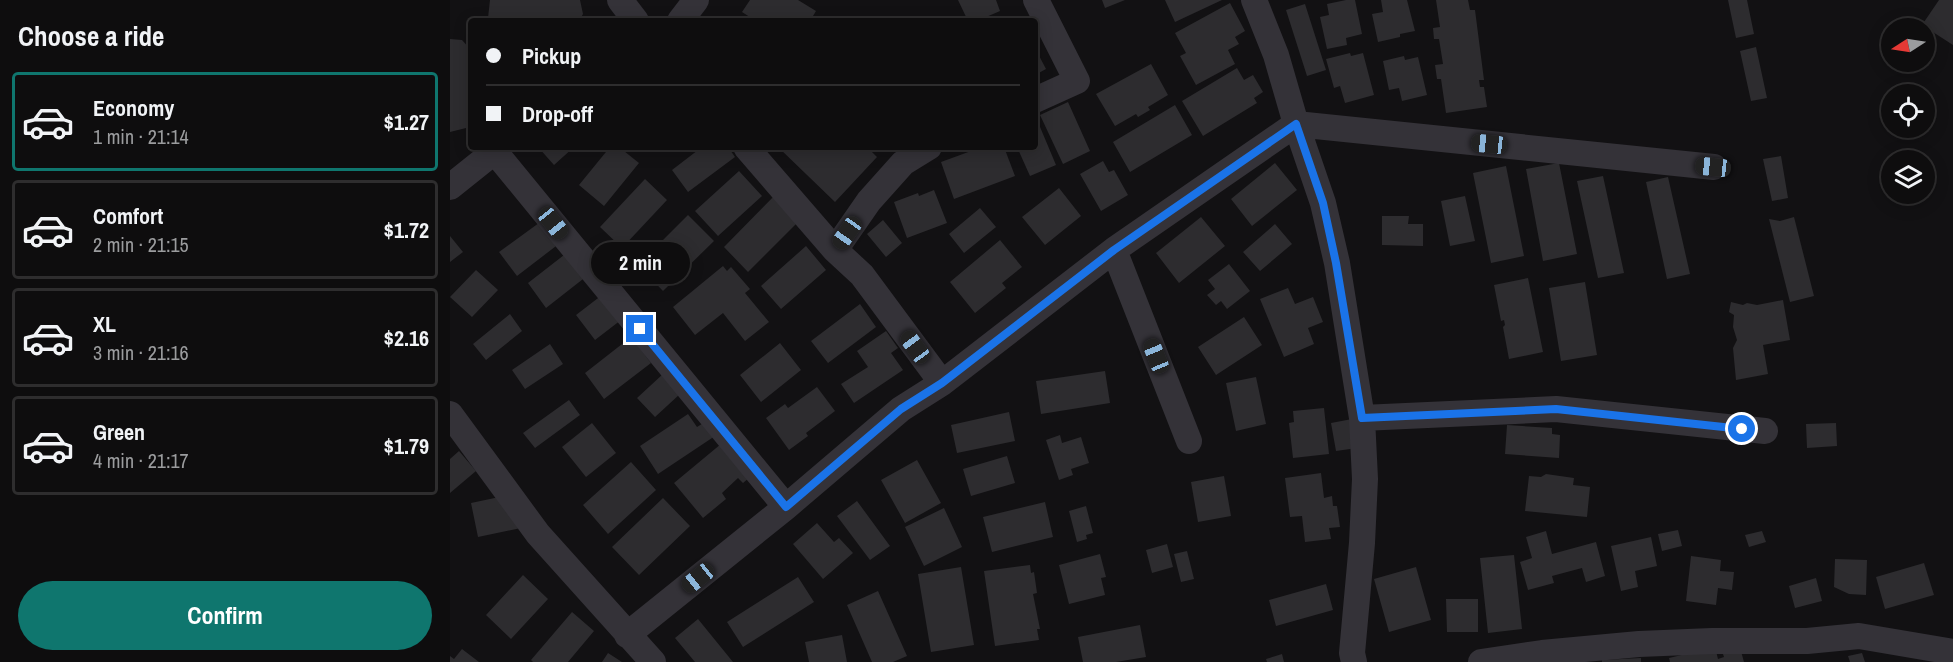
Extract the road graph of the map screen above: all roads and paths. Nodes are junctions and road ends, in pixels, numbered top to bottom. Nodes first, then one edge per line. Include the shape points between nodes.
1 (620, 0) edge
2 (696, 0) edge
3 (1036, 0) edge
4 (1254, 0) edge
5 (634, 18) edge
6 (682, 18) edge
7 (1038, 99) edge
8 (1296, 124) junction
9 (497, 150) edge
10 (499, 150) edge
11 (749, 150) edge
12 (924, 150) edge
13 (1713, 167) dead end
14 (450, 187) edge
15 (835, 250) junction
16 (1114, 250) junction
17 (942, 383) junction
18 (450, 414) edge
19 (1362, 418) junction
20 (1765, 431) dead end
21 (1190, 441) dead end
22 (786, 507) junction
23 (627, 635) junction
24 (1812, 651) edge
25 (1953, 652) edge
26 (1655, 653) edge
27 (653, 662) edge
28 (1354, 662) edge
29 (1481, 662) edge

1 - 5 street
2 - 6 street
3 - 7 street via 1077,81
4 - 8 street via 1276,55
8 - 13 street
8 - 16 street
8 - 19 street via 1323,203
9 - 14 street
10 - 22 street
11 - 15 street
12 - 15 street via 903,163
15 - 17 street via 862,274
16 - 17 street
16 - 21 street
17 - 22 street via 901,409
18 - 23 street via 538,534
19 - 20 street via 1556,409
19 - 28 street via 1365,479
22 - 23 street
23 - 27 street
24 - 25 street via 1859,636
24 - 26 street via 1723,640
26 - 29 street via 1542,653

